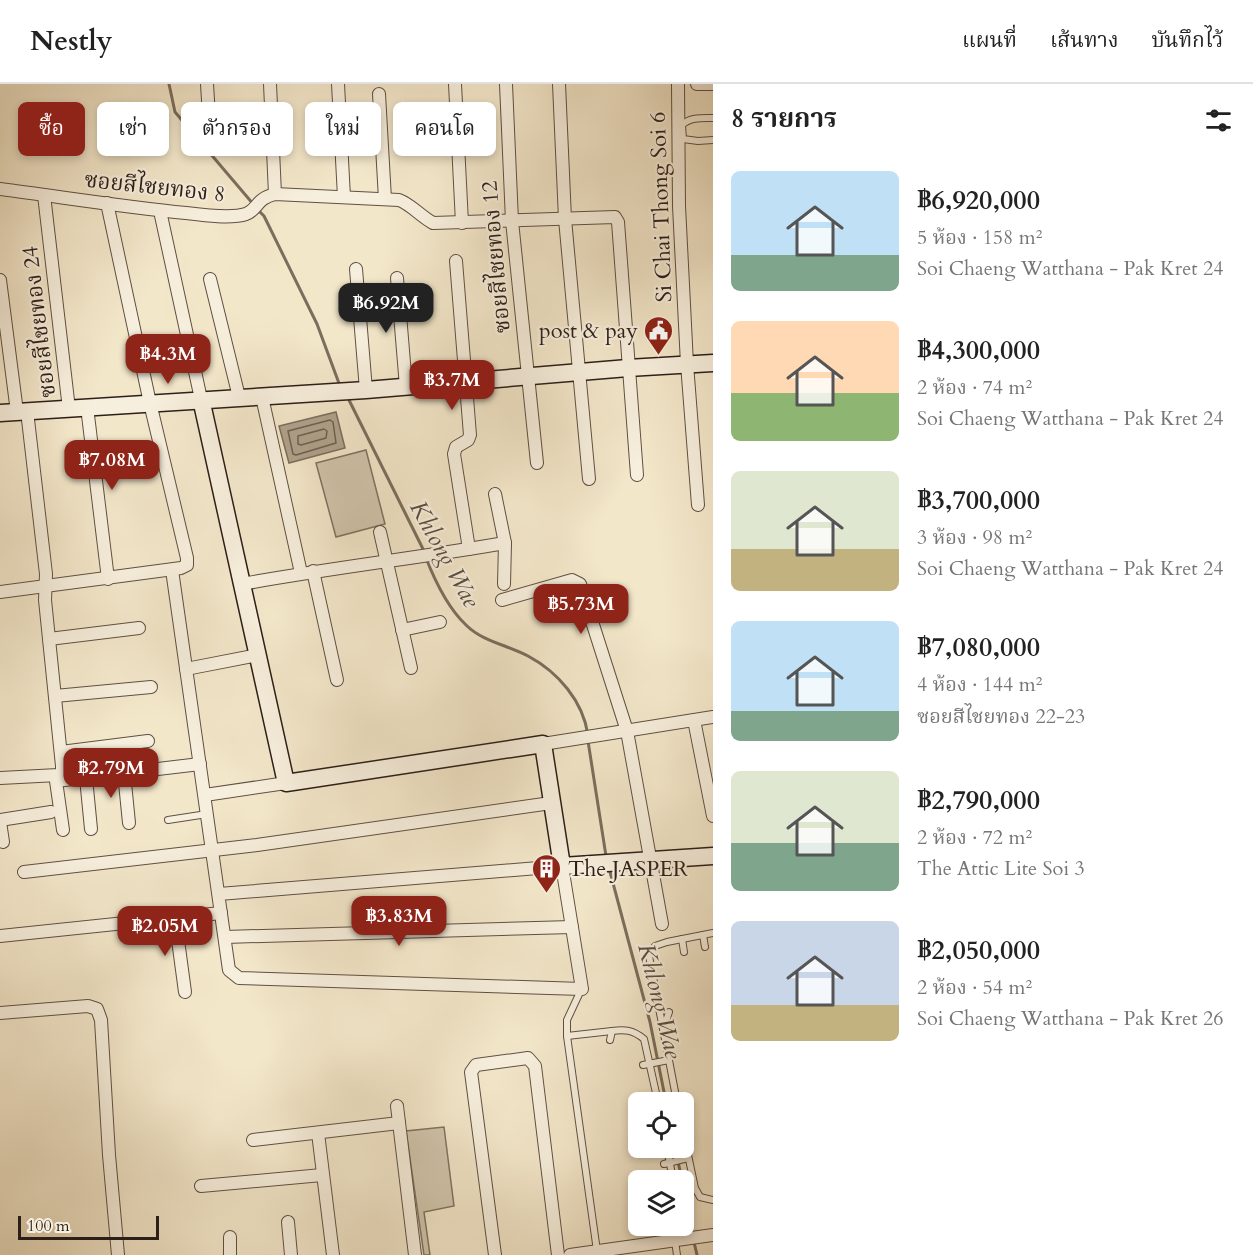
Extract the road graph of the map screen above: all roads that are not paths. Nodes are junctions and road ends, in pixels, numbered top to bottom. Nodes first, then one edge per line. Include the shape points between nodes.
1 (207, 84) edge
2 (270, 84) edge
3 (338, 84) edge
4 (456, 84) edge
5 (506, 84) edge
6 (559, 84) edge
7 (678, 84) edge
8 (697, 84) edge
9 (713, 84) edge
10 (379, 94) dead end
11 (208, 102) edge
12 (271, 102) edge
13 (713, 118) edge
14 (713, 140) edge
15 (273, 156) edge
16 (0, 189) edge
17 (275, 194) junction
18 (44, 195) junction
19 (344, 197) junction
20 (386, 199) junction
21 (106, 203) junction
22 (160, 211) junction
23 (565, 219) junction
24 (512, 221) junction
25 (462, 222) junction
26 (456, 261) dead end
27 (356, 269) dead end
28 (397, 278) dead end
29 (210, 279) dead end
30 (0, 280) edge
31 (713, 363) edge
32 (687, 364) junction
33 (628, 368) junction
34 (579, 372) junction
35 (526, 376) junction
36 (465, 382) junction
37 (406, 387) junction
38 (351, 391) junction
39 (239, 397) junction
40 (262, 397) junction
41 (201, 399) junction
42 (150, 404) junction
43 (87, 408) junction
44 (69, 409) junction
45 (22, 412) junction
46 (0, 413) edge
47 (537, 462) dead end
48 (638, 475) dead end
49 (589, 479) dead end
50 (495, 494) dead end
51 (698, 505) dead end
52 (380, 532) dead end
53 (505, 543) junction
54 (469, 549) junction
55 (387, 562) junction
56 (172, 570) junction
57 (307, 572) junction
58 (108, 579) junction
59 (242, 584) junction
60 (504, 585) dead end
61 (45, 588) junction
62 (0, 592) edge
63 (502, 600) dead end
64 (440, 622) dead end
65 (139, 628) dead end
66 (402, 630) junction
67 (49, 639) junction
68 (258, 655) junction
69 (411, 668) dead end
70 (186, 669) junction
71 (337, 680) dead end
72 (151, 687) dead end
73 (55, 696) junction
74 (713, 717) edge
75 (694, 720) junction
76 (627, 731) junction
77 (148, 741) dead end
78 (543, 744) junction
79 (61, 752) junction
80 (200, 764) junction
81 (124, 773) junction
82 (0, 778) edge
83 (86, 778) junction
84 (286, 783) junction
85 (205, 795) junction
86 (551, 803) junction
87 (51, 812) dead end
88 (208, 814) junction
89 (713, 816) edge
90 (168, 820) dead end
91 (0, 821) edge
92 (129, 823) dead end
93 (91, 829) dead end
94 (63, 830) dead end
95 (3, 842) dead end
96 (213, 850) junction
97 (713, 856) edge
98 (651, 860) junction
99 (562, 866) junction
100 (24, 872) dead end
101 (219, 894) junction
102 (221, 913) junction
103 (175, 918) junction
104 (662, 924) dead end
105 (572, 927) junction
106 (713, 933) edge
107 (703, 935) junction
108 (0, 936) edge
109 (225, 937) junction
110 (682, 939) junction
111 (705, 947) dead end
112 (684, 952) dead end
113 (582, 989) junction
114 (185, 992) dead end
115 (669, 1012) dead end
116 (0, 1013) edge
117 (663, 1030) junction
118 (612, 1031) junction
119 (567, 1036) junction
120 (610, 1040) dead end
121 (666, 1061) junction
122 (648, 1064) junction
123 (655, 1092) edge
124 (674, 1092) edge
125 (397, 1106) dead end
126 (399, 1123) junction
127 (318, 1133) junction
128 (253, 1140) dead end
129 (668, 1158) edge
130 (686, 1159) joint
131 (669, 1163) junction
132 (671, 1170) edge
133 (322, 1175) junction
134 (201, 1186) dead end
135 (713, 1200) edge
136 (288, 1222) dead end
137 (713, 1235) edge
138 (684, 1236) edge
139 (230, 1237) dead end
140 (686, 1239) junction
141 (597, 1251) junction
142 (118, 1255) edge
143 (230, 1255) edge
144 (291, 1255) edge
145 (333, 1255) edge
146 (415, 1255) edge
147 (495, 1255) edge
148 (558, 1255) edge
149 (570, 1255) edge
150 (677, 1255) edge

1 - 11 street
2 - 12 street
3 - 19 street
4 - 25 street
5 - 24 street, ซอยสีไชยทอง 12
6 - 23 street
7 - 32 street, Si Chai Thong Soi 6
8 - 9 street
10 - 20 street
13 - 14 lane via 684,123 682,133 683,139
15 - 17 street
16 - 18 street, ซอยสีไชยทอง 8
17 - 19 street, ซอยสีไชยทอง 8
17 - 22 street, ซอยสีไชยทอง 8 via 265,196 246,214
18 - 21 street, ซอยสีไชยทอง 8
18 - 44 street, ซอยสีไชยทอง 24
19 - 20 street, ซอยสีไชยทอง 8
20 - 25 street, ซอยสีไชยทอง 8 via 408,204 433,223
21 - 22 street, ซอยสีไชยทอง 8
21 - 42 street
22 - 41 street
23 - 24 street, ซอยสีไชยทอง 8
23 - 33 street, ซอยสีไชยทอง 8 via 615,217 618,222
23 - 34 street
24 - 25 street, ซอยสีไชยทอง 8
24 - 35 street, ซอยสีไชยทอง 12
26 - 36 street
27 - 38 street
28 - 37 street
29 - 39 street
30 - 45 street, ซอยสีไชยทอง 24
31 - 32 street
32 - 33 street
32 - 51 street, Si Chai Thong Soi 6
33 - 34 street
33 - 48 street
34 - 35 street
34 - 49 street
35 - 36 street
35 - 47 street, ซอยสีไชยทอง 12
36 - 37 street
36 - 54 street via 470,435 454,454
37 - 38 street
38 - 40 street
39 - 40 street
39 - 41 street
40 - 57 street
41 - 42 street
41 - 59 street
42 - 43 street
42 - 56 street via 187,558 187,565
43 - 44 street
43 - 58 street
44 - 45 street
45 - 46 street
45 - 61 street, ซอยสีไชยทอง 24
50 - 53 street
52 - 55 street
53 - 54 street
53 - 60 street
54 - 55 street
55 - 57 street
55 - 66 street
56 - 58 street
56 - 70 street
57 - 59 street
57 - 71 street
58 - 61 street
59 - 68 street
61 - 62 street
61 - 67 street, ซอยสีไชยทอง 24
63 - 76 street via 572,580 580,584
64 - 66 street
65 - 67 street
66 - 69 street
67 - 73 street, ซอยสีไชยทอง 24
68 - 70 street
68 - 84 street
70 - 80 street
72 - 73 street
73 - 79 street, ซอยสีไชยทอง 24
74 - 75 street
75 - 76 street
75 - 89 street
76 - 78 street
76 - 98 street
77 - 79 street
78 - 84 street
78 - 86 street
79 - 82 street via 62,772 58,775
80 - 81 street
80 - 85 street
81 - 83 street
81 - 92 street
83 - 93 street
83 - 94 street via 56,781
84 - 85 street
85 - 88 street
86 - 96 street
86 - 99 street
87 - 91 street
88 - 90 lane
88 - 96 street
91 - 95 street
96 - 100 street
96 - 101 street
97 - 98 street
98 - 99 street
98 - 104 street
99 - 101 street
99 - 105 street
101 - 102 street
102 - 103 street
102 - 109 street
103 - 108 street
103 - 114 street
105 - 109 street
105 - 113 street
106 - 107 lane
107 - 110 lane
107 - 111 lane
109 - 113 street via 229,970 239,978
110 - 112 lane
110 - 117 lane via 655,946 649,956
113 - 119 lane via 567,1020
115 - 117 lane
116 - 142 street via 88,1006 96,1010 101,1020
117 - 121 lane
118 - 119 lane
118 - 120 lane
118 - 122 lane via 625,1029 644,1039
119 - 141 lane
121 - 122 lane
121 - 124 lane
122 - 123 lane
125 - 126 street
126 - 127 street
126 - 146 street
127 - 128 street
127 - 133 street
129 - 131 lane
130 - 131 lane
130 - 135 lane via 700,1197
131 - 132 lane
133 - 134 street
133 - 145 street
136 - 144 street
137 - 140 street
138 - 140 lane
139 - 143 street
140 - 141 street
140 - 150 lane
141 - 149 street
147 - 148 street via 471,1072 476,1065 528,1058 535,1066

